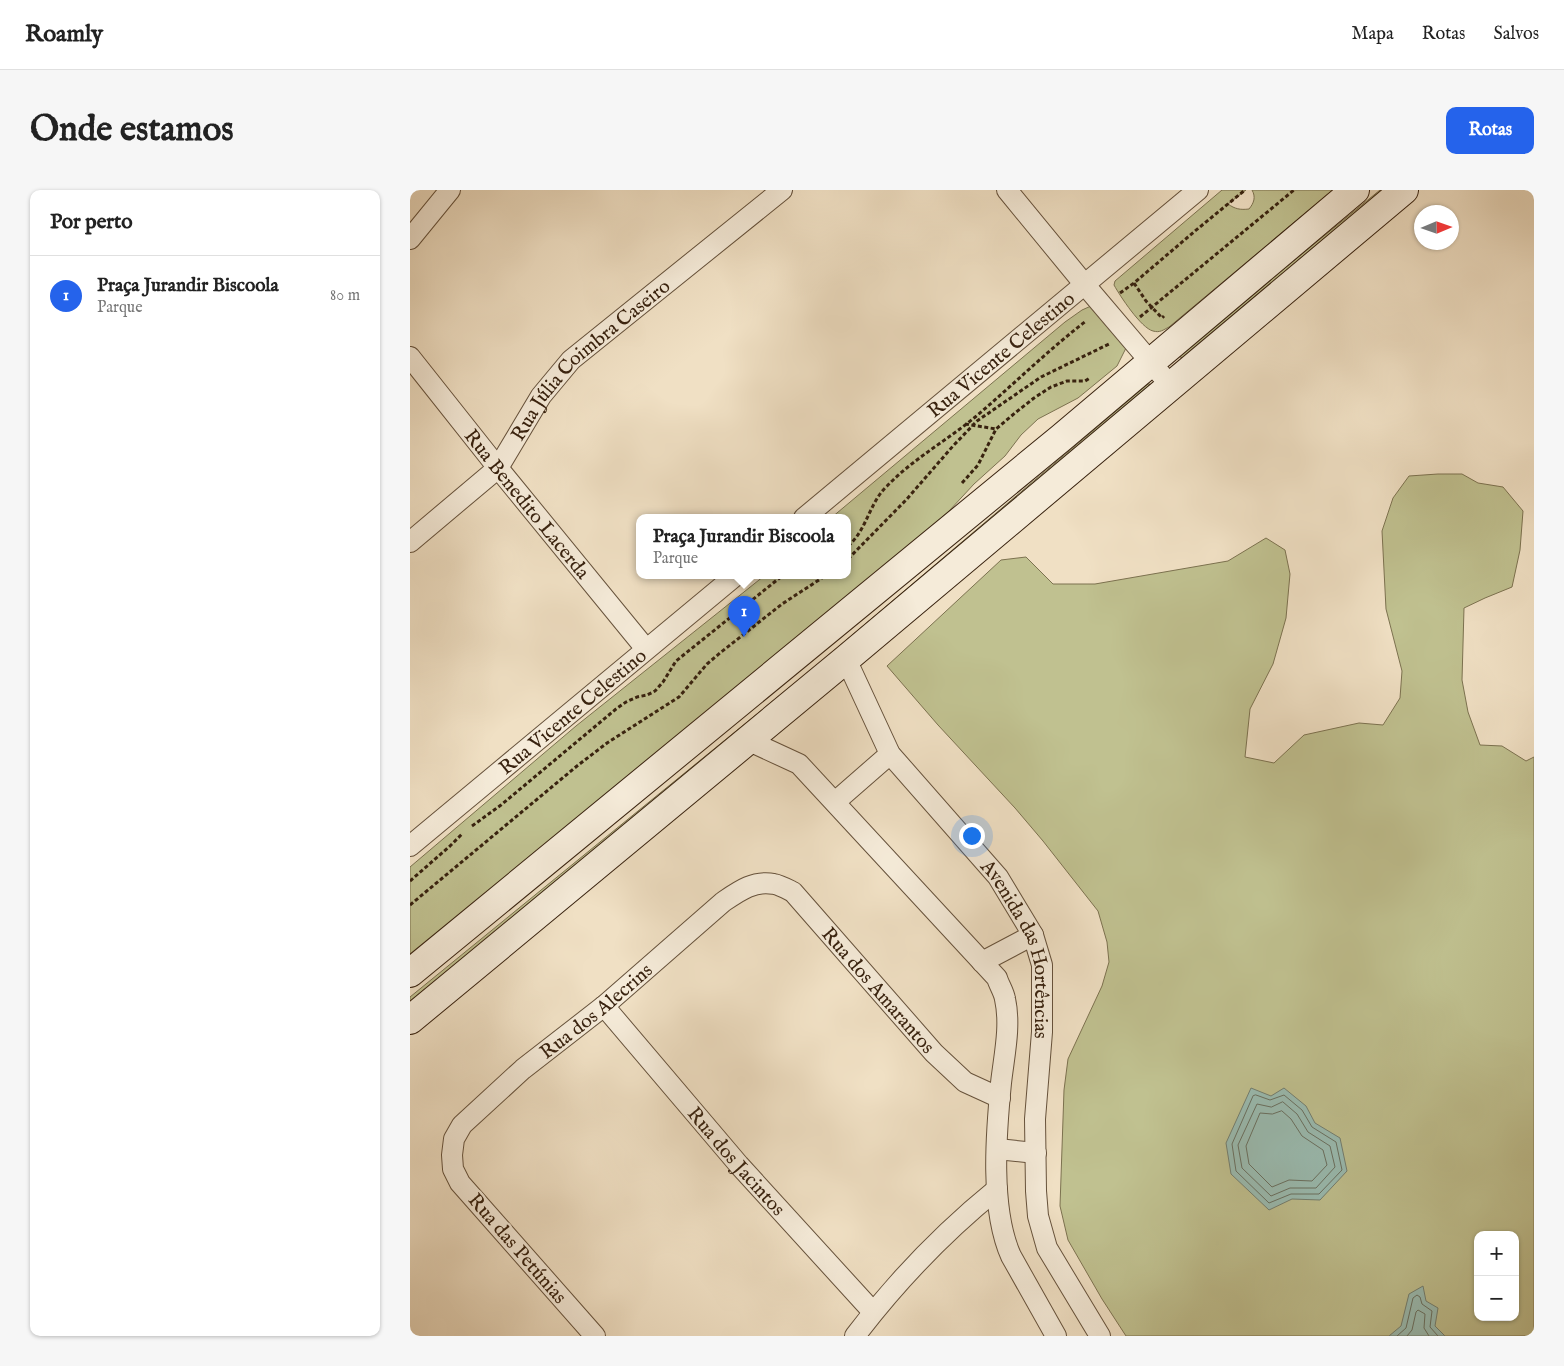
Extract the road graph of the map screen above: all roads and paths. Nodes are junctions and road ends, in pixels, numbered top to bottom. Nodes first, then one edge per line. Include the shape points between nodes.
1 (450, 190) edge
2 (782, 190) edge
3 (1007, 190) edge
4 (1198, 190) edge
5 (1245, 190) edge
6 (1294, 190) edge
7 (1355, 190) edge
8 (1404, 190) edge
9 (410, 239) edge
10 (1134, 283) junction
11 (1085, 285) junction
12 (1119, 294) dead end
13 (1152, 308) junction
14 (1170, 312) dead end
15 (1089, 319) dead end
16 (1138, 319) dead end
17 (1114, 339) dead end
18 (410, 356) edge
19 (1151, 362) junction
20 (1170, 385) junction
21 (965, 424) junction
22 (973, 425) junction
23 (996, 429) dead end
24 (498, 468) junction
25 (809, 514) edge
26 (410, 542) edge
27 (851, 542) edge
28 (851, 556) edge
29 (731, 579) edge
30 (778, 579) edge
31 (820, 579) edge
32 (646, 650) junction
33 (846, 659) junction
34 (747, 740) junction
35 (890, 754) junction
36 (835, 802) junction
37 (410, 846) edge
38 (410, 881) edge
39 (761, 884) joint
40 (410, 905) edge
41 (1033, 935) junction
42 (982, 962) junction
43 (410, 973) edge
44 (604, 1006) junction
45 (410, 1020) edge
46 (1000, 1098) junction
47 (997, 1148) junction
48 (1036, 1154) junction
49 (452, 1155) joint
50 (997, 1189) junction
51 (873, 1312) junction
52 (595, 1336) edge
53 (855, 1336) edge
54 (1056, 1336) edge
55 (1100, 1336) edge

1 - 9 street
2 - 24 street, Rua Júlia Coimbra Caseiro via 571,360 541,396
3 - 11 street
4 - 11 street, Rua Vicente Celestino
5 - 10 path
6 - 13 path
7 - 19 main road
8 - 20 main road
10 - 12 path
10 - 13 path
11 - 19 street
11 - 25 street, Rua Vicente Celestino
13 - 14 path via 1162,318
13 - 16 path
15 - 21 path
17 - 22 path via 1041,377
18 - 24 street, Rua Benedito Lacerda
19 - 20 street
19 - 43 main road
20 - 33 main road
21 - 22 path
21 - 27 path via 885,487
22 - 23 path
22 - 28 path
24 - 26 street, Rua Júlia Coimbra Caseiro
24 - 32 street, Rua Benedito Lacerda
29 - 32 street, Rua Vicente Celestino
30 - 38 path via 676,660 655,692 616,709 501,805 466,830
31 - 40 path via 782,604 720,653 679,697 577,766
32 - 37 street, Rua Vicente Celestino
33 - 34 main road
33 - 35 street, Avenida das Hortências
34 - 36 street, Avenida das Hortências via 799,764
34 - 45 main road
35 - 36 street
35 - 41 street, Avenida das Hortências via 998,877
36 - 42 street, Avenida das Hortências
39 - 44 street, Rua dos Alecrins via 745,887 723,902
39 - 46 street, Rua dos Amarantos via 775,884 793,892 934,1053 965,1082
41 - 42 street
41 - 48 street, Avenida das Hortências via 1042,965
42 - 46 street, Avenida das Hortências via 996,978 1005,998 1007,1031
44 - 49 street, Rua dos Alecrins via 523,1070 462,1125 454,1139
44 - 51 street, Rua dos Jacintos via 738,1165
46 - 47 street, Avenida das Hortências
47 - 48 street
47 - 50 street, Avenida das Hortências
48 - 55 street, Avenida das Hortências via 1038,1216 1047,1248
49 - 52 street, Rua das Petúnias via 453,1169 460,1183
50 - 51 street via 960,1220
50 - 54 street, Avenida das Hortências via 1008,1247
51 - 53 street

